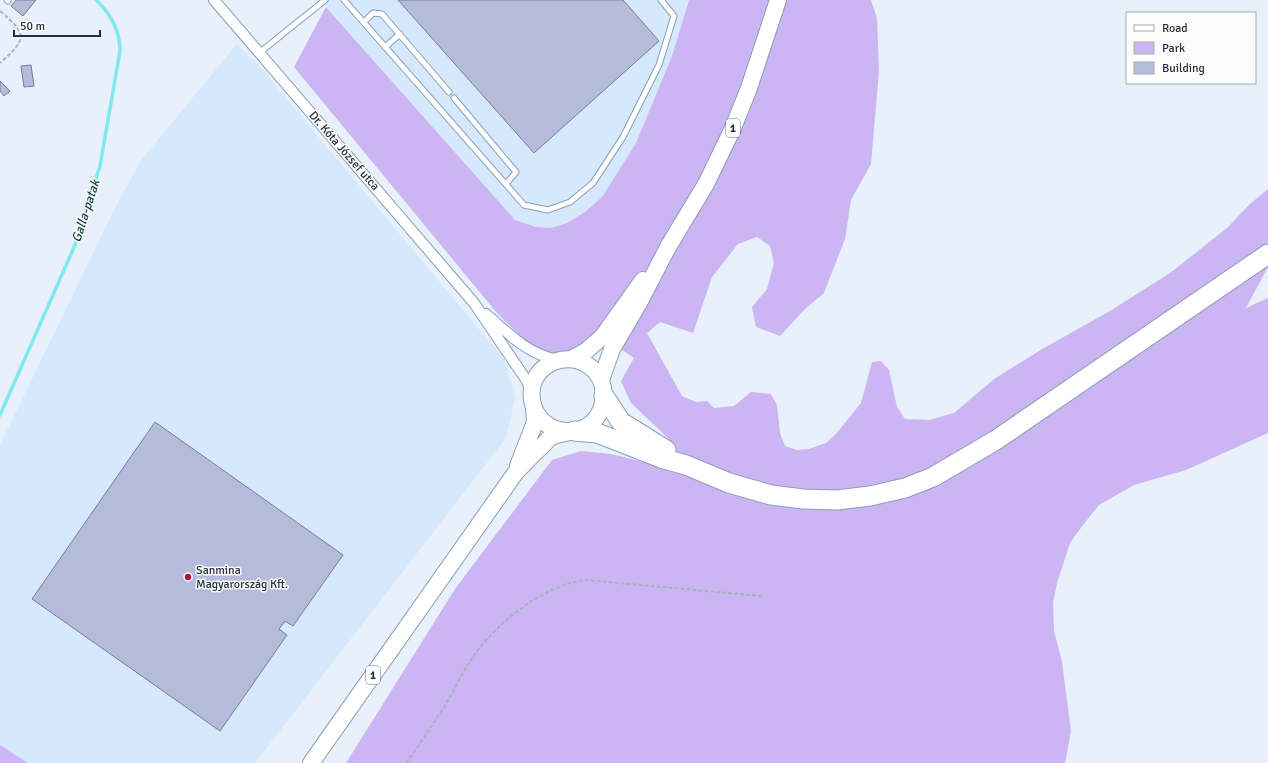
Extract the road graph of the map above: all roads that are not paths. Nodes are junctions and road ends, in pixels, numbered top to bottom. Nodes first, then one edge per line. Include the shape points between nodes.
1 (214, 0) edge
2 (325, 0) edge
3 (344, 0) edge
4 (661, 0) edge
5 (778, 0) edge
6 (364, 22) junction
7 (400, 34) junction
8 (385, 47) junction
9 (259, 53) junction
10 (449, 92) dead end
11 (454, 98) dead end
12 (506, 184) junction
13 (668, 247) junction
14 (1268, 254) edge
15 (474, 303) junction
16 (565, 360) junction
17 (602, 388) junction
18 (533, 402) junction
19 (574, 431) junction
20 (686, 465) junction
21 (516, 472) junction
22 (311, 763) edge

1 - 9 street, Dr. Kóta József utca
2 - 9 lane
3 - 6 lane
4 - 12 lane via 674,16 659,65 623,137 593,183 570,202 548,210 524,205
5 - 13 main road, 1 via 733,128 706,184
6 - 7 lane via 373,14 382,14
6 - 8 lane
7 - 8 lane
7 - 10 lane
8 - 12 lane
9 - 15 street, Dr. Kóta József utca
11 - 12 lane via 516,172
13 - 16 main road, 1 via 629,297 603,336 586,351
13 - 17 main road, 1 via 612,349
14 - 20 highway via 996,440 933,477 905,488 837,500 803,499 771,495 729,483
15 - 16 street via 520,344 546,358
15 - 18 street via 527,381
16 - 17 main road via 577,360 588,365 598,375
16 - 18 main road, 1 via 548,365 539,373 534,384
17 - 19 main road, 1 via 602,408 596,419 586,427
17 - 20 highway via 621,422 667,450
18 - 19 main road via 540,419 550,427 561,431
18 - 21 main road, 1 via 535,422
19 - 20 highway via 597,433
19 - 21 main road, 1 via 551,437
21 - 22 main road, 1

